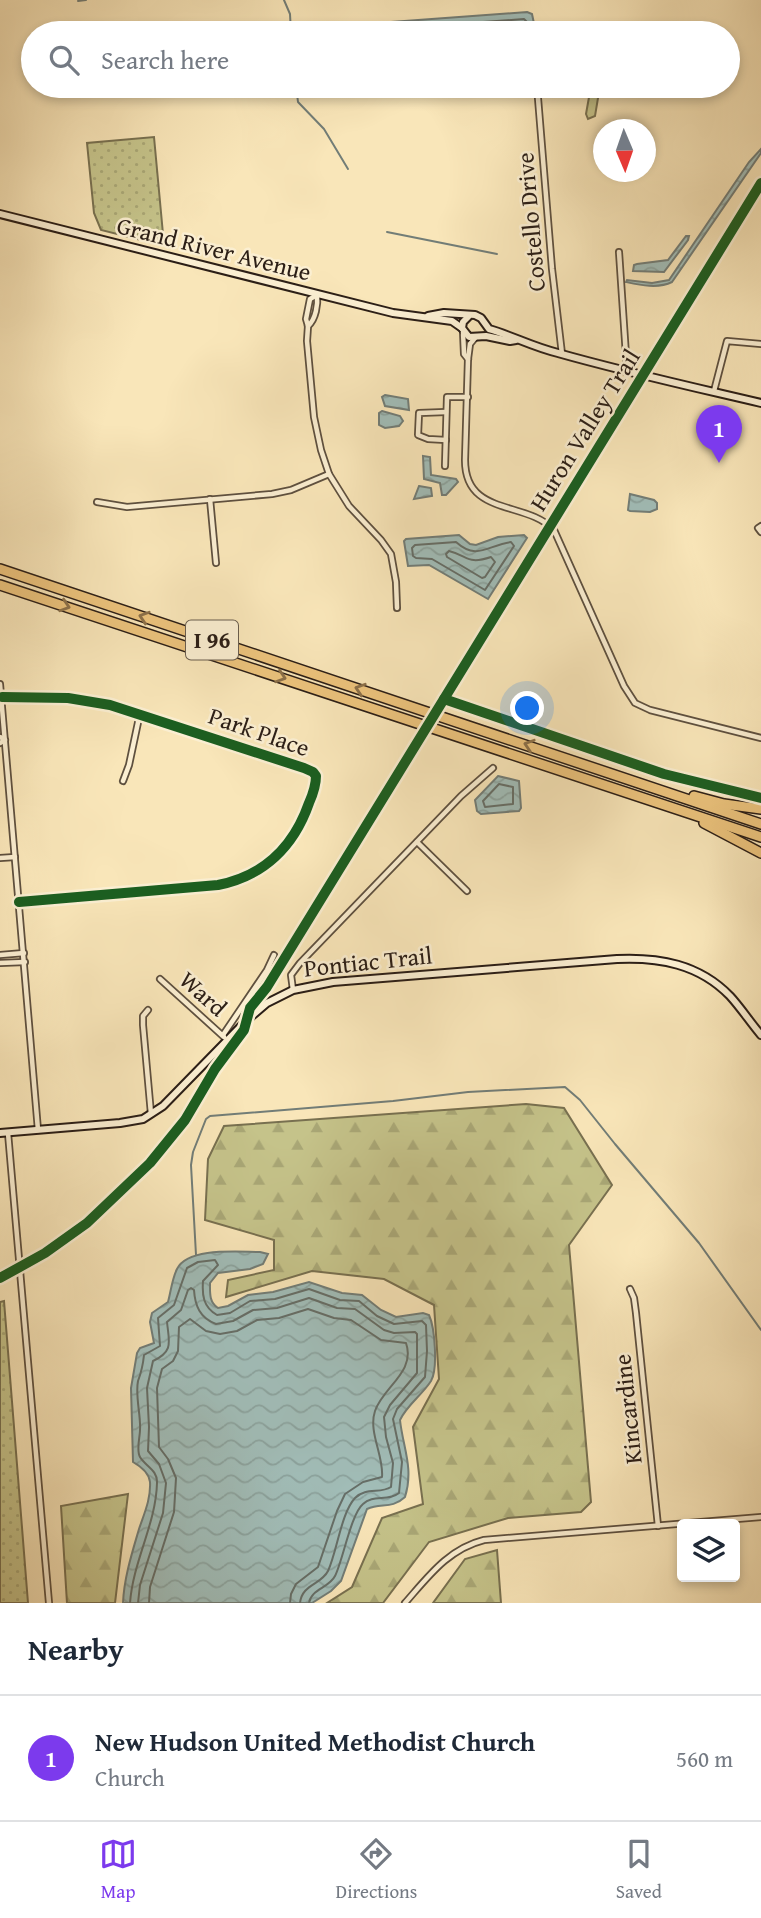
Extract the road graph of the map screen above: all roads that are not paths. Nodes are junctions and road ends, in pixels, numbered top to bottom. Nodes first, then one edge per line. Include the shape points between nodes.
1 (538, 98) edge
2 (0, 215) edge
3 (619, 252) dead end
4 (317, 295) junction
5 (419, 317) junction
6 (468, 317) junction
7 (484, 324) junction
8 (462, 330) junction
9 (478, 337) junction
10 (516, 340) junction
11 (761, 344) edge
12 (562, 355) junction
13 (468, 359) junction
14 (627, 370) junction
15 (713, 391) junction
16 (468, 397) junction
17 (761, 403) edge
18 (446, 412) junction
19 (446, 440) junction
20 (445, 466) dead end
21 (330, 474) junction
22 (210, 499) junction
23 (97, 502) dead end
24 (761, 526) edge
25 (761, 532) edge
26 (216, 563) dead end
27 (0, 569) edge
28 (0, 585) edge
29 (397, 608) dead end
30 (0, 684) edge
31 (2, 697) junction
32 (140, 713) junction
33 (761, 738) edge
34 (2, 740) edge
35 (493, 768) dead end
36 (623, 777) junction
37 (122, 781) dead end
38 (621, 790) junction
39 (761, 809) edge
40 (761, 824) edge
41 (761, 837) edge
42 (417, 842) junction
43 (761, 853) edge
44 (15, 857) junction
45 (0, 858) edge
46 (467, 891) dead end
47 (19, 902) junction
48 (24, 953) junction
49 (0, 955) edge
50 (274, 955) dead end
51 (24, 962) junction
52 (0, 963) edge
53 (160, 979) dead end
54 (293, 990) junction
55 (148, 1010) dead end
56 (761, 1035) edge
57 (225, 1038) junction
58 (151, 1115) junction
59 (38, 1130) junction
60 (4, 1133) edge
61 (630, 1289) dead end
62 (761, 1517) edge
63 (658, 1526) junction
64 (49, 1603) edge
65 (405, 1603) edge

1 - 12 street, Costello Drive
2 - 4 main road, Grand River Avenue
3 - 14 street
4 - 5 main road, Grand River Avenue
4 - 21 street via 307,341 314,417
5 - 6 main road, Grand River Avenue via 444,313
5 - 8 main road, Grand River Avenue via 452,321
6 - 7 main road via 478,316
6 - 8 main road
7 - 9 main road
7 - 10 main road
8 - 9 main road via 469,337
8 - 13 street
9 - 10 main road
9 - 13 street via 470,344
10 - 12 main road
11 - 15 street via 725,343
12 - 14 main road
13 - 16 street
14 - 15 main road
15 - 17 main road
16 - 18 street via 447,397
16 - 33 street via 465,468 471,486 486,500 543,520 554,530 635,702
18 - 19 street
18 - 19 street via 419,413 418,435
19 - 20 street
21 - 22 street via 291,490
21 - 29 street via 349,506 391,554
22 - 23 street via 127,507
22 - 26 street
24 - 25 street
36 -> 27 highway, I 96
28 -> 38 highway, I 96
30 - 31 street
31 - 32 street, Park Place via 68,698
31 - 34 street
32 - 37 street
32 - 47 street, Park Place via 313,772 317,780 312,797 290,842 264,867 233,882
34 - 44 street
35 - 42 street
36 - 39 highway
36 - 40 highway, I 96
38 - 41 highway, I 96
38 - 43 highway via 719,830
42 - 46 street
42 - 54 street via 300,963 291,975
44 - 45 street
44 - 47 street
47 - 48 street
48 - 49 street
48 - 51 street
50 - 57 street
51 - 52 street
51 - 59 street
53 - 57 street, Ward
54 - 56 main road, Pontiac Trail via 406,976 617,959 662,960 713,981
54 - 57 main road, Pontiac Trail via 257,1010
55 - 58 street via 143,1025
57 - 58 main road, Pontiac Trail
58 - 59 main road, Pontiac Trail via 134,1122
59 - 60 main road, Pontiac Trail
60 - 64 street
61 - 63 street, Kincardine
62 - 63 street
63 - 65 street via 474,1542 448,1556

